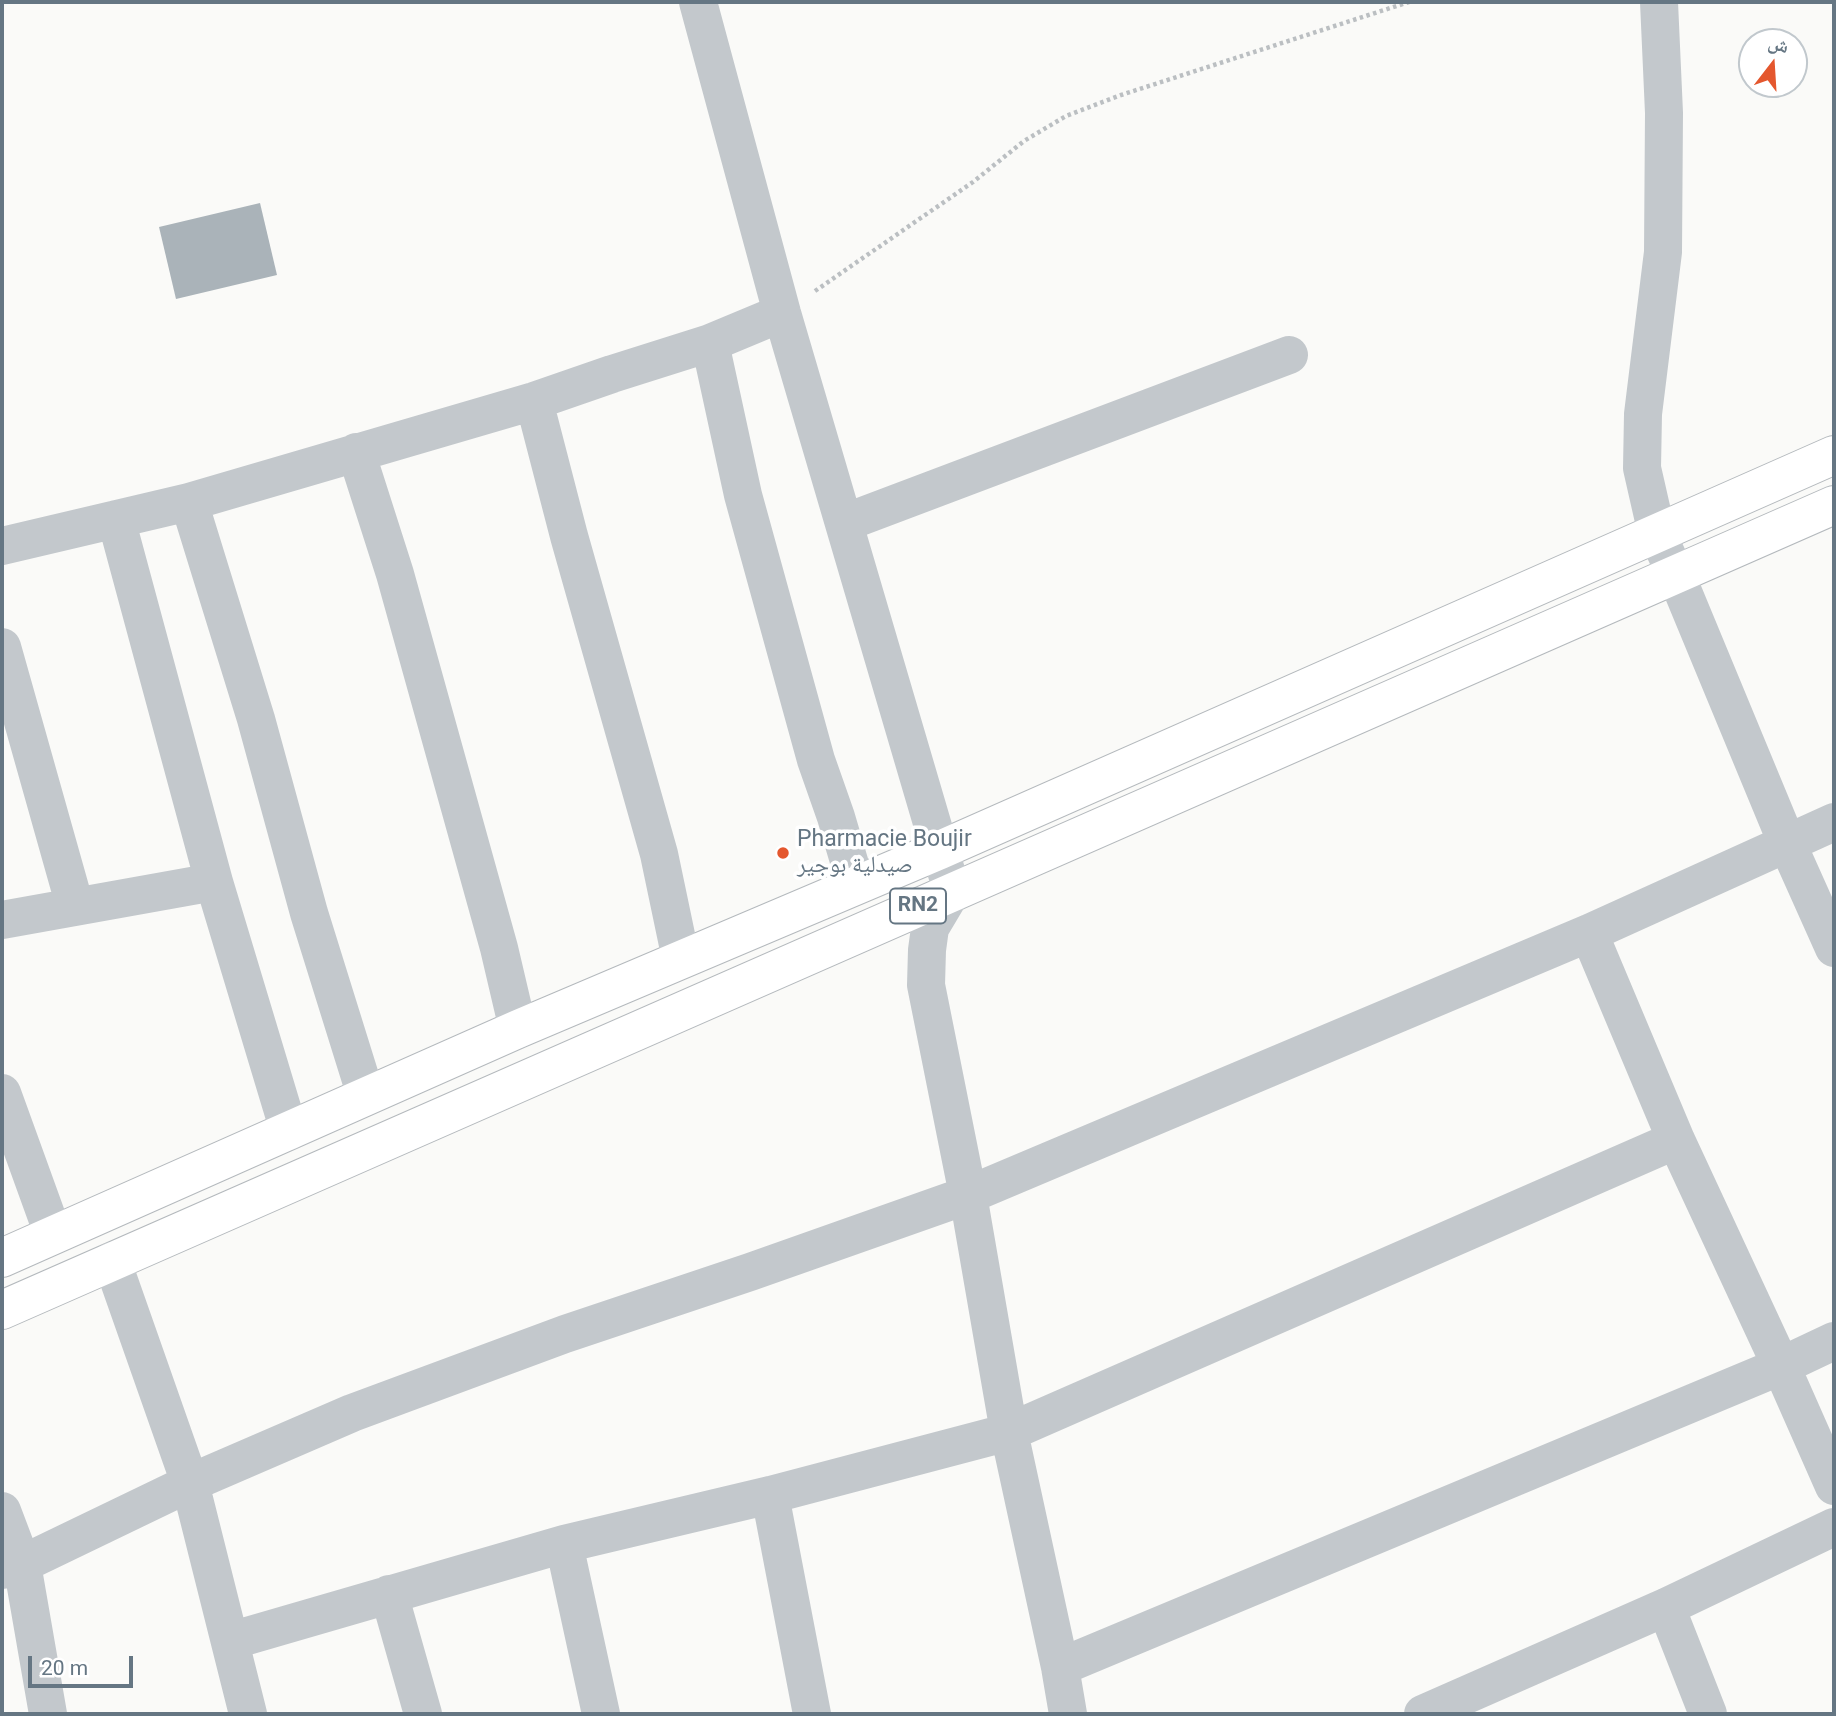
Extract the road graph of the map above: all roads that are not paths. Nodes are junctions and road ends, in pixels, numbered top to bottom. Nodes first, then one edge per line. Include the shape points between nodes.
1 (698, 2) edge
2 (1659, 2) edge
3 (782, 313) junction
4 (710, 344) junction
5 (1289, 355) dead end
6 (534, 401) junction
7 (356, 452) junction
8 (1834, 455) edge
9 (188, 502) junction
10 (1834, 505) edge
11 (116, 519) junction
12 (844, 523) junction
13 (1657, 534) junction
14 (2, 546) edge
15 (1676, 575) junction
16 (2, 647) edge
17 (1834, 822) edge
18 (1787, 843) junction
19 (940, 850) junction
20 (214, 882) junction
21 (856, 885) junction
22 (952, 891) junction
23 (75, 906) junction
24 (2, 919) edge
25 (1589, 933) junction
26 (1834, 948) edge
27 (681, 960) junction
28 (518, 1029) junction
29 (366, 1096) junction
30 (3, 1102) edge
31 (289, 1131) junction
32 (1676, 1140) junction
33 (968, 1195) junction
34 (53, 1234) junction
35 (2, 1258) edge
36 (112, 1261) junction
37 (2, 1310) edge
38 (1834, 1342) edge
39 (1781, 1366) junction
40 (1009, 1432) junction
41 (190, 1483) junction
42 (1834, 1486) edge
43 (770, 1495) junction
44 (2, 1511) edge
45 (1834, 1527) edge
46 (564, 1544) junction
47 (12, 1567) edge
48 (388, 1594) junction
49 (1666, 1606) junction
50 (230, 1641) junction
51 (1060, 1667) junction
52 (41, 1712) edge
53 (248, 1714) edge
54 (423, 1714) edge
55 (601, 1714) edge
56 (811, 1714) edge
57 (1068, 1714) edge
58 (1423, 1714) edge
59 (1708, 1714) edge

1 - 3 street
2 - 13 street via 1663,252 1643,414 1642,468
3 - 4 street
3 - 12 street
4 - 6 street
4 - 21 street via 743,495 816,761
5 - 12 street
6 - 7 street
6 - 27 street via 659,854
7 - 9 street
7 - 28 street via 414,640
8 - 13 highway, RN2
9 - 11 street
9 - 29 street
10 - 15 highway, RN2
11 - 14 street
11 - 20 street
12 - 19 street
13 - 15 street
13 - 19 highway, RN2
15 - 18 street
15 - 22 highway, RN2
16 - 23 street
17 - 18 street
18 - 25 street
18 - 26 street
19 - 21 highway, RN2
19 - 22 street
20 - 23 street
20 - 31 street
21 - 27 highway, RN2
22 - 33 street via 930,928 926,985
22 - 36 highway, RN2
23 - 24 street
25 - 32 street
25 - 33 street
27 - 28 highway, RN2
28 - 29 highway, RN2
29 - 31 highway, RN2
30 - 34 street
31 - 34 highway, RN2
32 - 39 street
32 - 40 street
33 - 40 street
33 - 41 street via 352,1413
34 - 35 highway, RN2
36 - 37 highway, RN2
36 - 41 street
38 - 39 street
39 - 42 street
39 - 51 street
40 - 43 street
40 - 51 street
41 - 47 street
41 - 50 street
43 - 46 street
43 - 56 street
44 - 47 street
45 - 49 street
46 - 48 street
46 - 55 street
47 - 52 street
48 - 50 street
48 - 54 street
49 - 58 street
49 - 59 street
50 - 53 street
51 - 57 street

